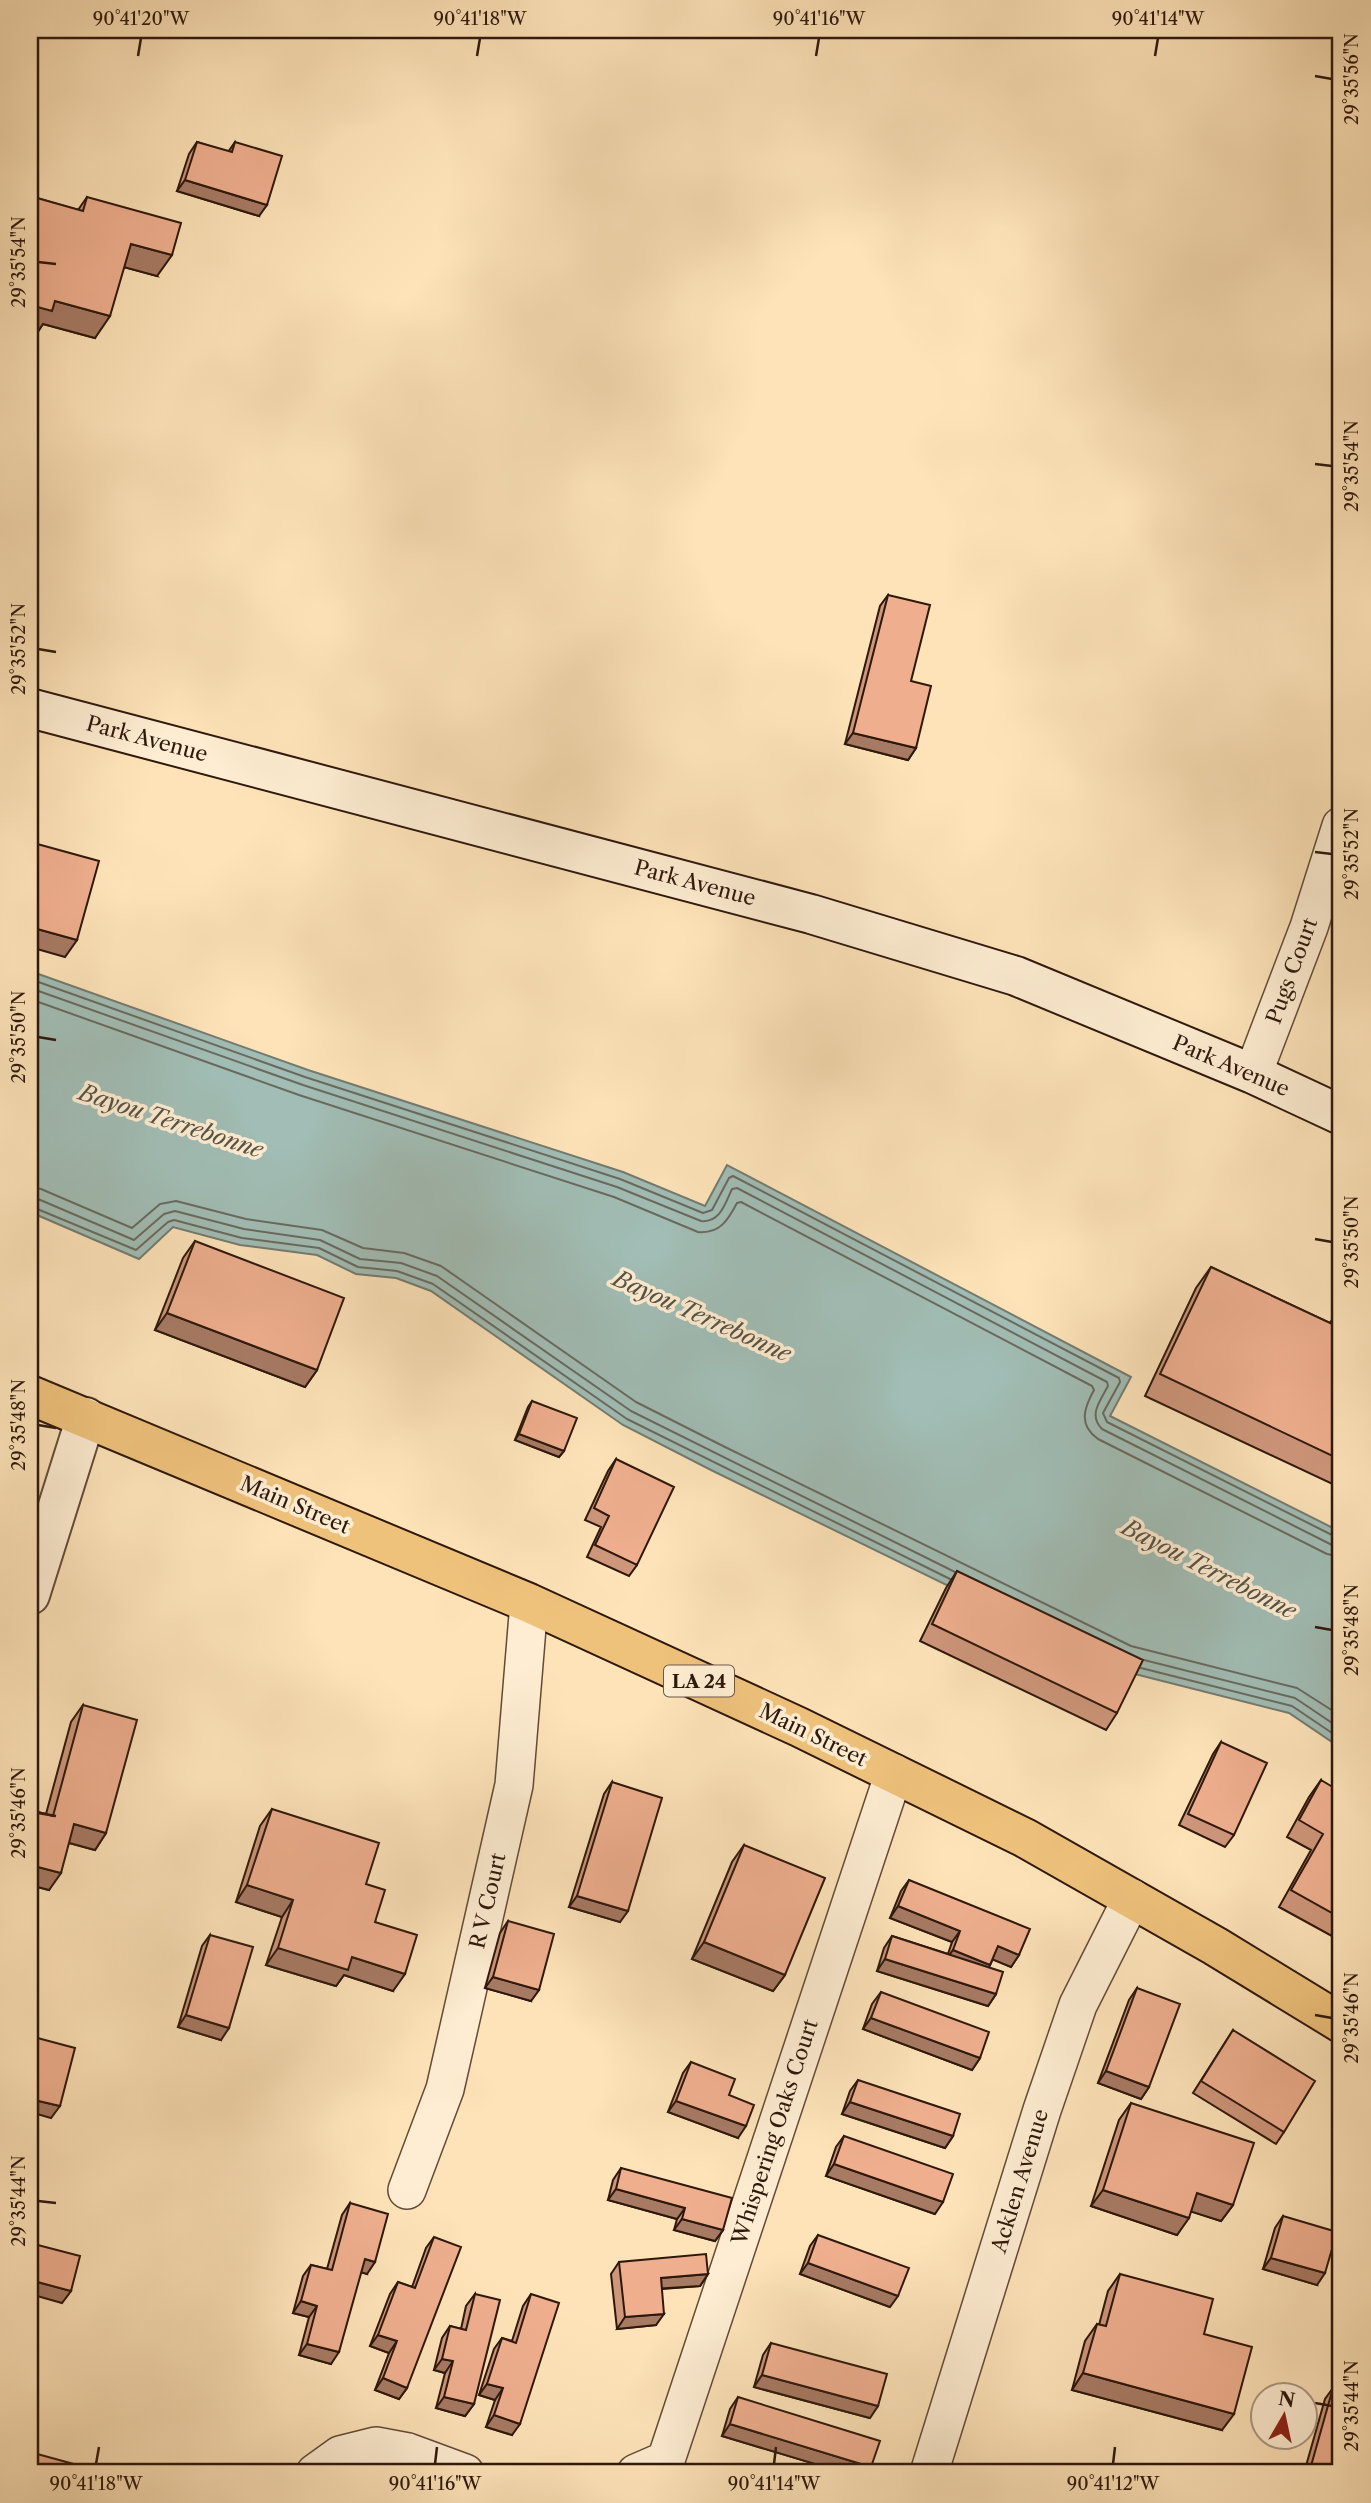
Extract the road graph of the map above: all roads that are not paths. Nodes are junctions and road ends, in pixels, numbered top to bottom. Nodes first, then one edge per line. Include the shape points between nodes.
1 (30, 708) edge
2 (1341, 826) edge
3 (1253, 1074) junction
4 (1341, 1115) edge
5 (30, 1395) edge
6 (86, 1417) junction
7 (30, 1595) edge
8 (529, 1603) junction
9 (894, 1773) junction
10 (1132, 1898) junction
11 (1341, 2023) edge
12 (407, 2190) dead end
13 (315, 2473) edge
14 (466, 2473) edge
15 (636, 2473) edge
16 (929, 2473) edge

1 - 3 main road, Park Avenue via 811,914 1016,976
2 - 3 street, Pugs Court via 1309,927
3 - 4 main road, Park Avenue
5 - 6 main road, Main Street / LA 24
6 - 7 main road
6 - 8 main road, Main Street / LA 24
8 - 9 main road, Main Street / LA 24
8 - 12 street, R V Court via 514,1785 445,2089
9 - 10 main road, Main Street / LA 24
9 - 15 street, Whispering Oaks Court via 666,2460
10 - 11 main road, Main Street / LA 24
10 - 16 street, Acklen Avenue via 1078,2005
13 - 14 street via 340,2455 376,2446

